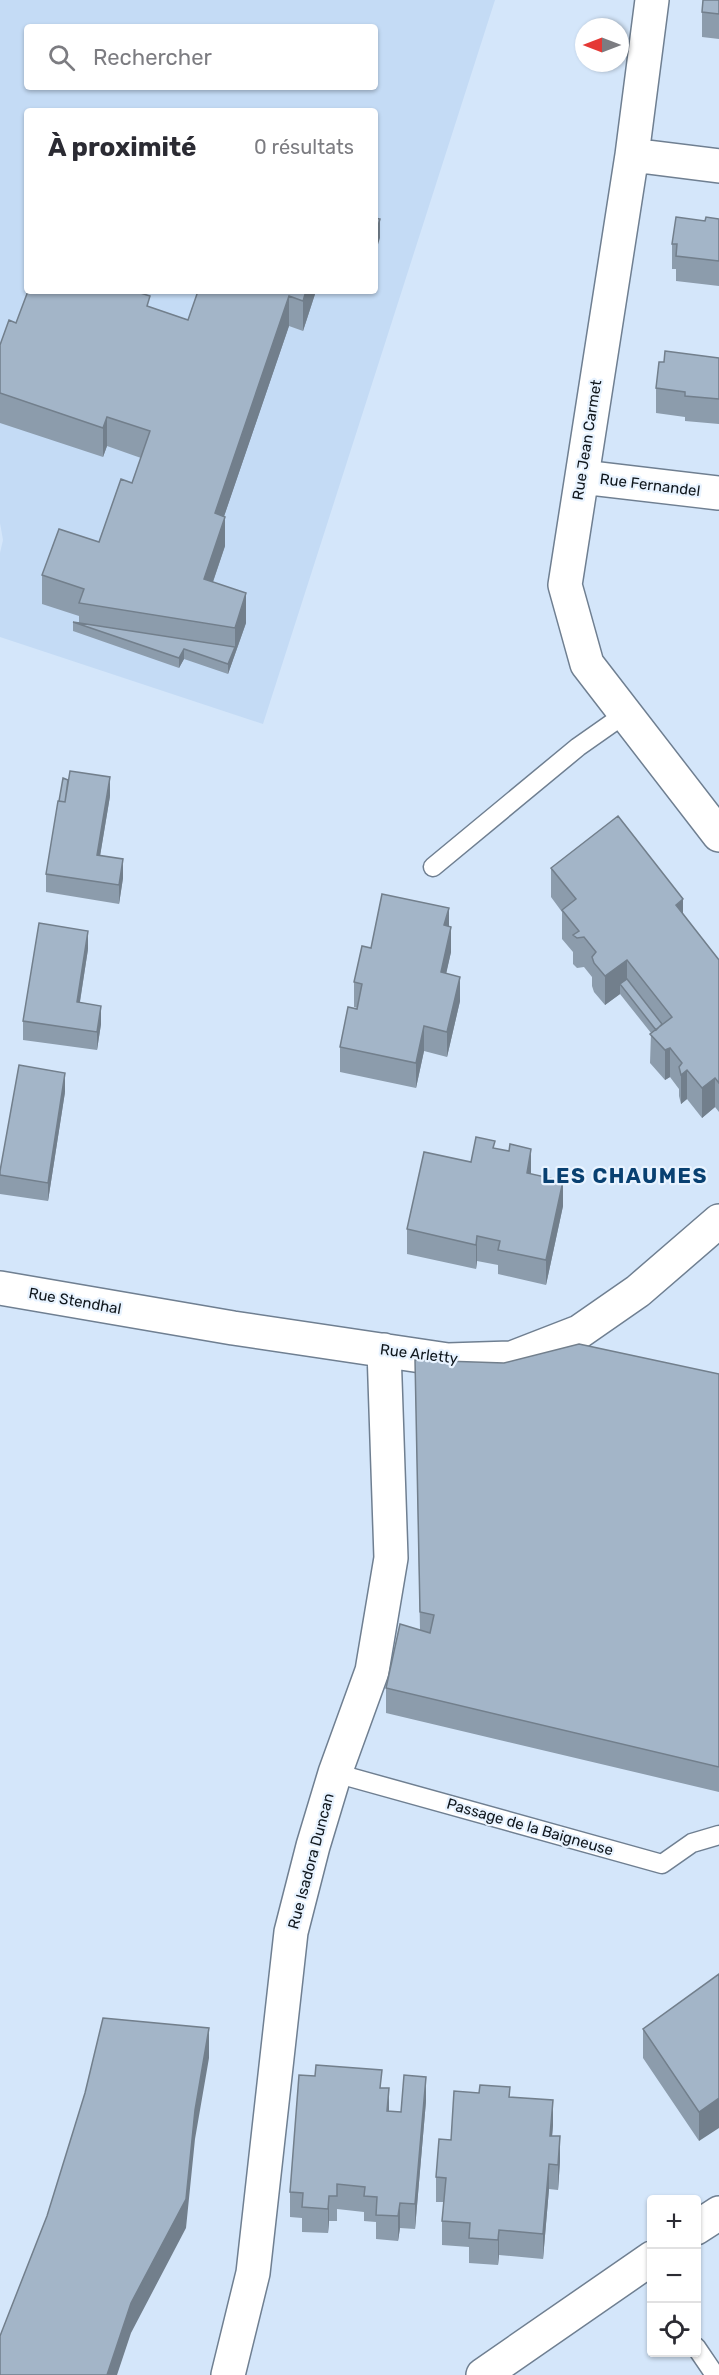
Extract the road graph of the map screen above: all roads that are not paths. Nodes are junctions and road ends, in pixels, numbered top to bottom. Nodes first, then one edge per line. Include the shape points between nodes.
1 (652, 0) edge
2 (632, 155) junction
3 (719, 166) edge
4 (582, 477) junction
5 (719, 493) edge
6 (625, 714) junction
7 (719, 835) edge
8 (433, 867) dead end
9 (719, 1221) edge
10 (0, 1288) edge
11 (149, 1314) joint
12 (384, 1350) junction
13 (335, 1773) junction
14 (719, 1835) edge
15 (719, 2213) edge
16 (701, 2225) edge
17 (647, 2269) edge
18 (701, 2354) edge
19 (228, 2375) edge
20 (483, 2375) edge
21 (715, 2375) edge

1 - 2 street, Rue Jean Carmet
2 - 3 street
2 - 4 street, Rue Jean Carmet
4 - 5 street, Rue Fernandel
4 - 6 street, Rue Jean Carmet via 565,585 587,664
6 - 7 street, Rue Jean Carmet
6 - 8 lane via 578,747
9 - 12 street, Rue Arletty via 638,1291 597,1320 579,1332 534,1350 512,1358 448,1360
10 - 11 street, Rue Stendhal
11 - 12 street, Rue Arletty
12 - 13 street, Rue Isadora Duncan via 391,1558 372,1671
13 - 14 lane, Passage de la Baigneuse via 662,1864 692,1843
13 - 19 street, Rue Isadora Duncan via 291,1932 253,2273
15 - 16 street
17 - 20 street
18 - 21 lane

